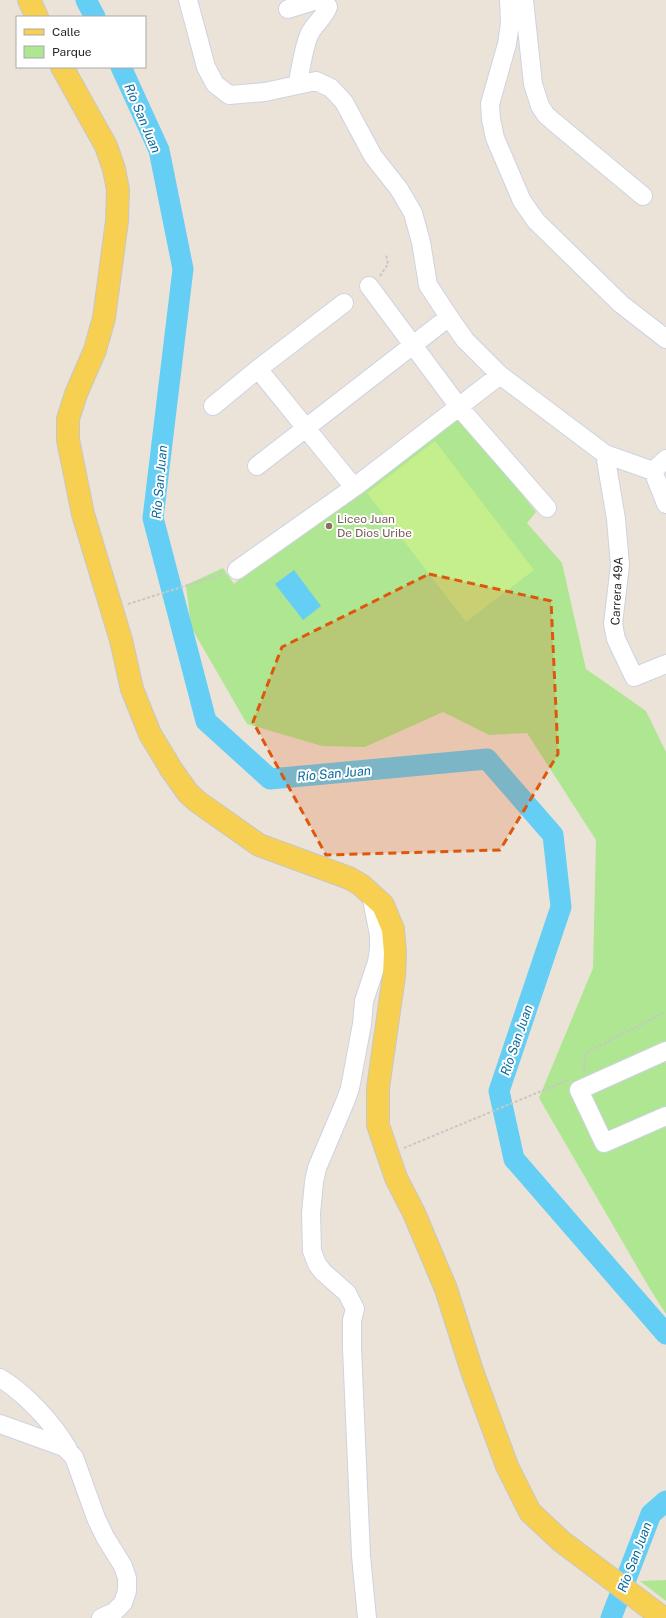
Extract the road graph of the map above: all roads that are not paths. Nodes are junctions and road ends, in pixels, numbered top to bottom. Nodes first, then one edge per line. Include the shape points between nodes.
1 (29, 0) edge
2 (188, 0) edge
3 (317, 0) edge
4 (321, 0) edge
5 (509, 0) edge
6 (524, 0) edge
7 (288, 9) dead end
8 (37, 16) edge
9 (63, 68) edge
10 (297, 85) junction
11 (643, 196) dead end
12 (370, 286) dead end
13 (344, 303) dead end
14 (448, 317) junction
15 (666, 339) edge
16 (414, 344) junction
17 (258, 369) junction
18 (500, 375) junction
19 (213, 406) dead end
20 (459, 407) junction
21 (306, 428) junction
22 (605, 454) junction
23 (666, 459) edge
24 (257, 466) dead end
25 (653, 471) junction
26 (356, 486) junction
27 (666, 504) edge
28 (547, 508) dead end
29 (237, 570) dead end
30 (666, 664) edge
31 (371, 894) junction
32 (666, 1051) edge
33 (666, 1116) edge
34 (0, 1378) edge
35 (0, 1424) edge
36 (68, 1449) junction
37 (101, 1618) edge
38 (367, 1618) edge
39 (663, 1618) edge

1 - 8 main road
2 - 10 street via 206,67 214,84 229,95 265,92
3 - 7 street
4 - 10 street via 328,7 326,14 308,36
5 - 15 street via 510,23 507,44 490,104 491,120 495,138 522,201 536,221 621,304
6 - 11 street via 533,84 540,106 554,122
9 - 31 main road via 106,146 118,190 117,221 104,318 95,350 68,419 68,440 83,514 121,640 132,689 150,734 170,769 198,802 259,845 349,878
10 - 14 street via 316,81 331,88 344,102 373,156 399,189 413,213 428,285
12 - 16 street
13 - 17 street
14 - 16 street
14 - 18 street via 465,340
16 - 20 street
16 - 21 street
17 - 19 street
17 - 21 street
18 - 20 street
18 - 22 street
20 - 26 street
20 - 28 street
21 - 24 street
21 - 26 street via 348,480
22 - 25 street
22 - 30 street, Carrera 49A via 616,519 620,565 613,624 616,639 634,677
23 - 25 street
25 - 27 street
26 - 29 street
31 - 38 street via 379,935 377,962 364,1001 350,1088 317,1168 311,1213 312,1251 317,1264 347,1293 354,1309 352,1355 360,1556
31 - 39 main road via 383,905 393,929 395,953 378,1088 378,1125 396,1178 414,1213 446,1289 472,1371 507,1466 530,1512 561,1541
32 - 33 street via 581,1082 604,1143
34 - 36 street via 23,1394 61,1437
35 - 36 street
36 - 37 street via 74,1457 96,1518 128,1578 123,1602 114,1612

